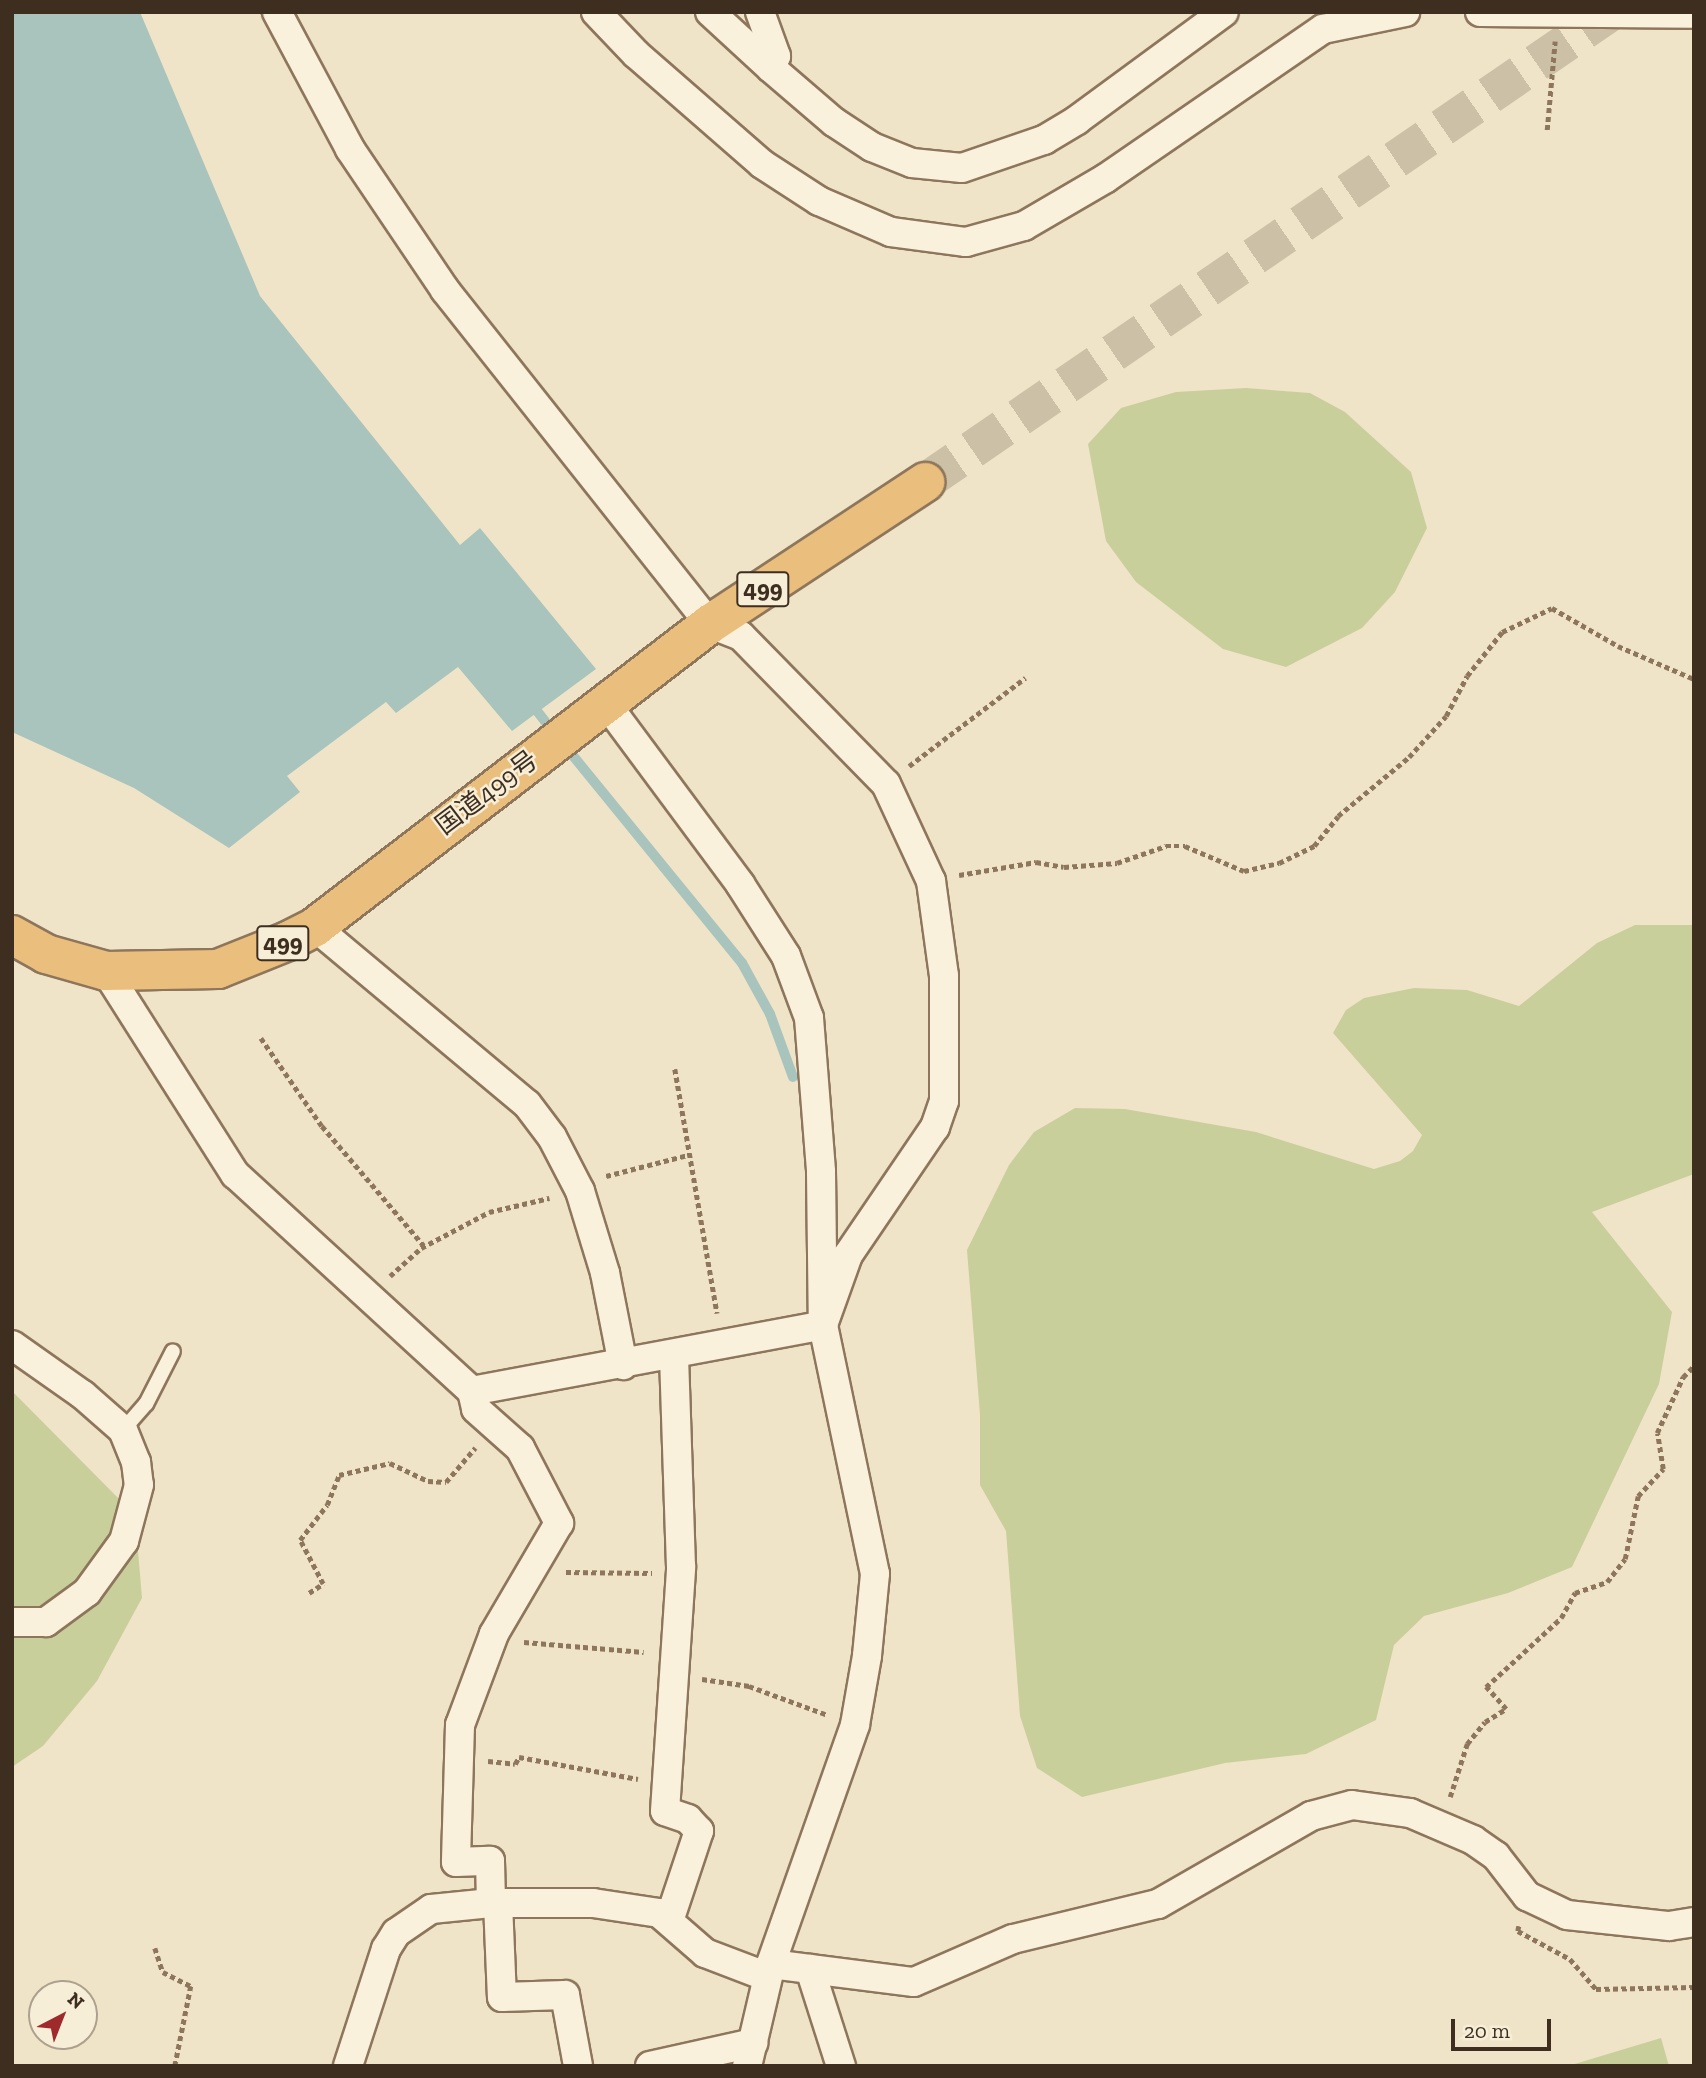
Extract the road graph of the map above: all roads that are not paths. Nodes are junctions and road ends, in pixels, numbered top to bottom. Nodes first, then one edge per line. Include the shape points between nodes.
1 (277, 12) edge
2 (596, 12) edge
3 (710, 12) edge
4 (760, 12) edge
5 (1224, 12) edge
6 (1405, 12) edge
7 (1480, 12) edge
8 (1694, 14) edge
9 (771, 68) junction
10 (925, 482) tunnel mouth
11 (710, 624) junction
12 (605, 702) junction
13 (315, 928) junction
14 (12, 935) edge
15 (106, 971) junction
16 (824, 1325) junction
17 (12, 1345) edge
18 (173, 1351) dead end
19 (674, 1355) junction
20 (623, 1366) junction
21 (472, 1391) junction
22 (123, 1430) junction
23 (12, 1622) edge
24 (494, 1903) junction
25 (670, 1918) junction
26 (1694, 1922) edge
27 (810, 1969) junction
28 (769, 1971) junction
29 (750, 2055) edge
30 (348, 2066) edge
31 (578, 2066) edge
32 (650, 2066) edge
33 (841, 2066) edge

1 - 11 street via 350,149 445,290
2 - 6 street via 636,54 762,164 819,201 891,232 966,242 1024,226 1106,178 1323,29
3 - 9 street
4 - 9 street via 775,47
5 - 9 street via 1055,133 961,168 912,163 872,147 834,122
7 - 8 street
10 - 11 highway, 国道499号 / 499
11 - 12 highway, 国道499号 / 499
11 - 16 street via 741,636 886,784 931,881 944,976 944,1101 935,1127 848,1255
12 - 13 highway, 国道499号 / 499
12 - 16 street via 747,894 786,956 809,1018 821,1171
13 - 15 highway, 国道499号 / 499 via 218,969
13 - 20 street via 527,1104 552,1136 579,1187 605,1273
14 - 15 highway, 国道499号 / 499 via 46,954
15 - 21 street via 235,1174
16 - 19 street
16 - 28 street via 875,1574 855,1725
17 - 22 street
18 - 22 lane via 146,1404
19 - 20 street
19 - 25 street via 681,1574 665,1811 688,1819 699,1831
20 - 21 street
21 - 24 street via 476,1409 520,1448 559,1523 492,1641 460,1725 456,1862 490,1861
22 - 23 street via 136,1462 139,1485 124,1541 108,1566 66,1611 46,1622
24 - 25 street via 632,1906
24 - 30 street via 431,1909 396,1933 386,1949
24 - 31 street via 502,1997 565,1995
25 - 28 street via 705,1953
26 - 27 street via 1669,1926 1567,1915 1527,1896 1496,1856 1441,1825 1410,1813 1352,1805 1311,1816 1158,1904 1013,1939 914,1982
27 - 28 street
27 - 33 street
28 - 29 street
29 - 32 street

